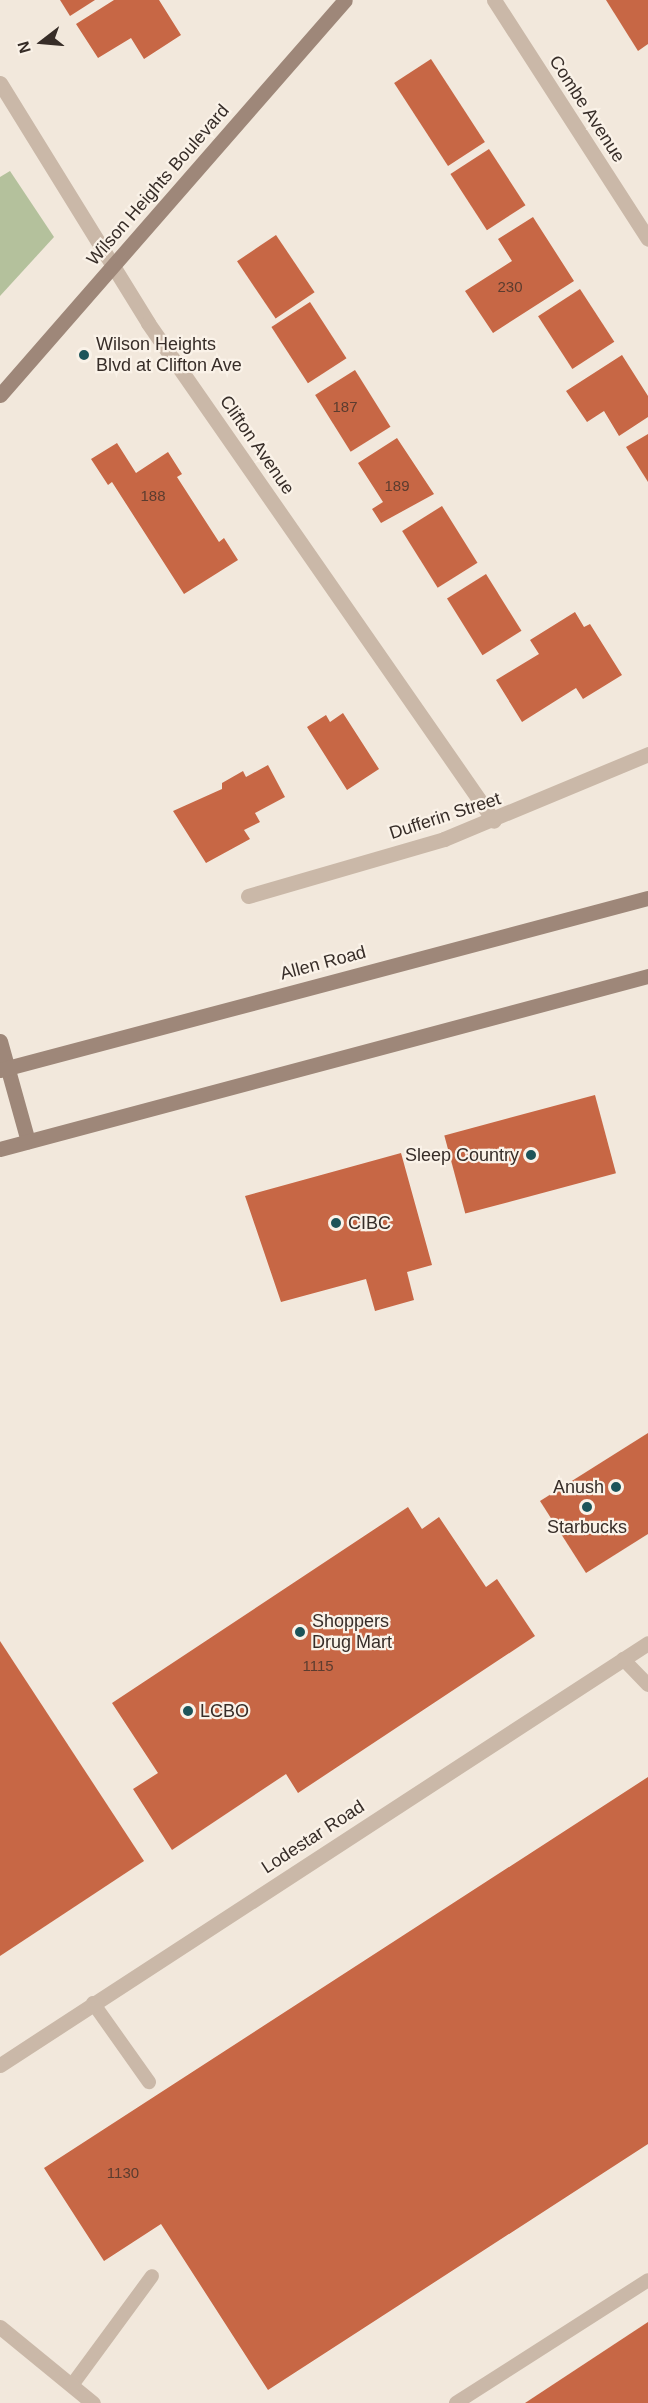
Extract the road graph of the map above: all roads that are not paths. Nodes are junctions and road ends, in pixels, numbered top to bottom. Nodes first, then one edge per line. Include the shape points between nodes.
1 (345, 0) edge
2 (494, 0) edge
3 (0, 83) edge
4 (648, 238) edge
5 (113, 266) junction
6 (0, 395) edge
7 (648, 754) edge
8 (494, 821) junction
9 (248, 896) dead end
10 (648, 898) edge
11 (648, 976) edge
12 (0, 1041) edge
13 (4, 1069) edge
14 (28, 1141) junction
15 (0, 1149) edge
16 (648, 1643) edge
17 (623, 1659) junction
18 (648, 1685) edge
19 (93, 2002) junction
20 (0, 2065) edge
21 (149, 2082) dead end
22 (152, 2276) dead end
23 (648, 2280) edge
24 (0, 2327) edge
25 (72, 2385) junction
26 (93, 2403) edge
27 (456, 2403) edge

1 - 5 main road, Wilson Heights Boulevard
2 - 4 street, Combe Avenue
3 - 5 street, Clifton Avenue
5 - 6 main road, Wilson Heights Boulevard
5 - 8 street, Clifton Avenue
7 - 8 street, Dufferin Street
8 - 9 street, Dufferin Street
10 - 13 main road, Allen Road
11 - 14 main road
12 - 13 main road
13 - 14 main road
14 - 15 main road
16 - 17 street, Lodestar Road
17 - 18 lane
17 - 19 street, Lodestar Road
19 - 20 street, Lodestar Road
19 - 21 lane
22 - 25 lane
23 - 27 lane
24 - 25 street
25 - 26 street

